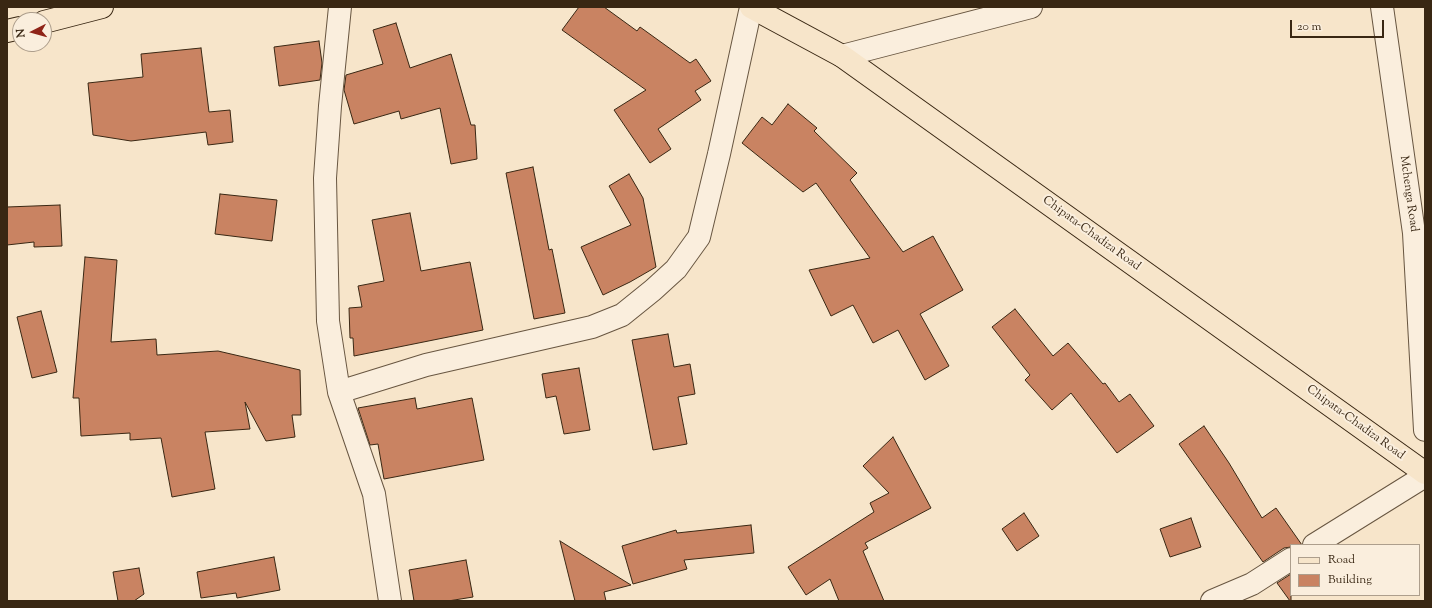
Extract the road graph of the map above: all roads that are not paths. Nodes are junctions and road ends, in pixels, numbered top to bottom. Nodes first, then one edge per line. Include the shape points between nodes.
1 (102, 7) edge
2 (340, 7) edge
3 (751, 7) edge
4 (1032, 7) edge
5 (1382, 7) edge
6 (52, 20) edge
7 (842, 56) junction
8 (339, 392) junction
9 (1425, 430) edge
10 (1425, 473) edge
11 (1425, 476) edge
12 (1316, 544) edge
13 (1290, 560) edge
14 (390, 601) edge
15 (1212, 601) edge

1 - 6 main road
2 - 8 street via 325,178 328,321
3 - 7 main road, Chipata-Chadiza Road
3 - 8 street via 699,237 676,269 622,315 592,326 426,365
4 - 7 street
5 - 9 street, Mchenga Road via 1414,233
7 - 10 main road, Chipata-Chadiza Road
8 - 14 street via 374,494
11 - 12 street
13 - 15 street via 1252,584

